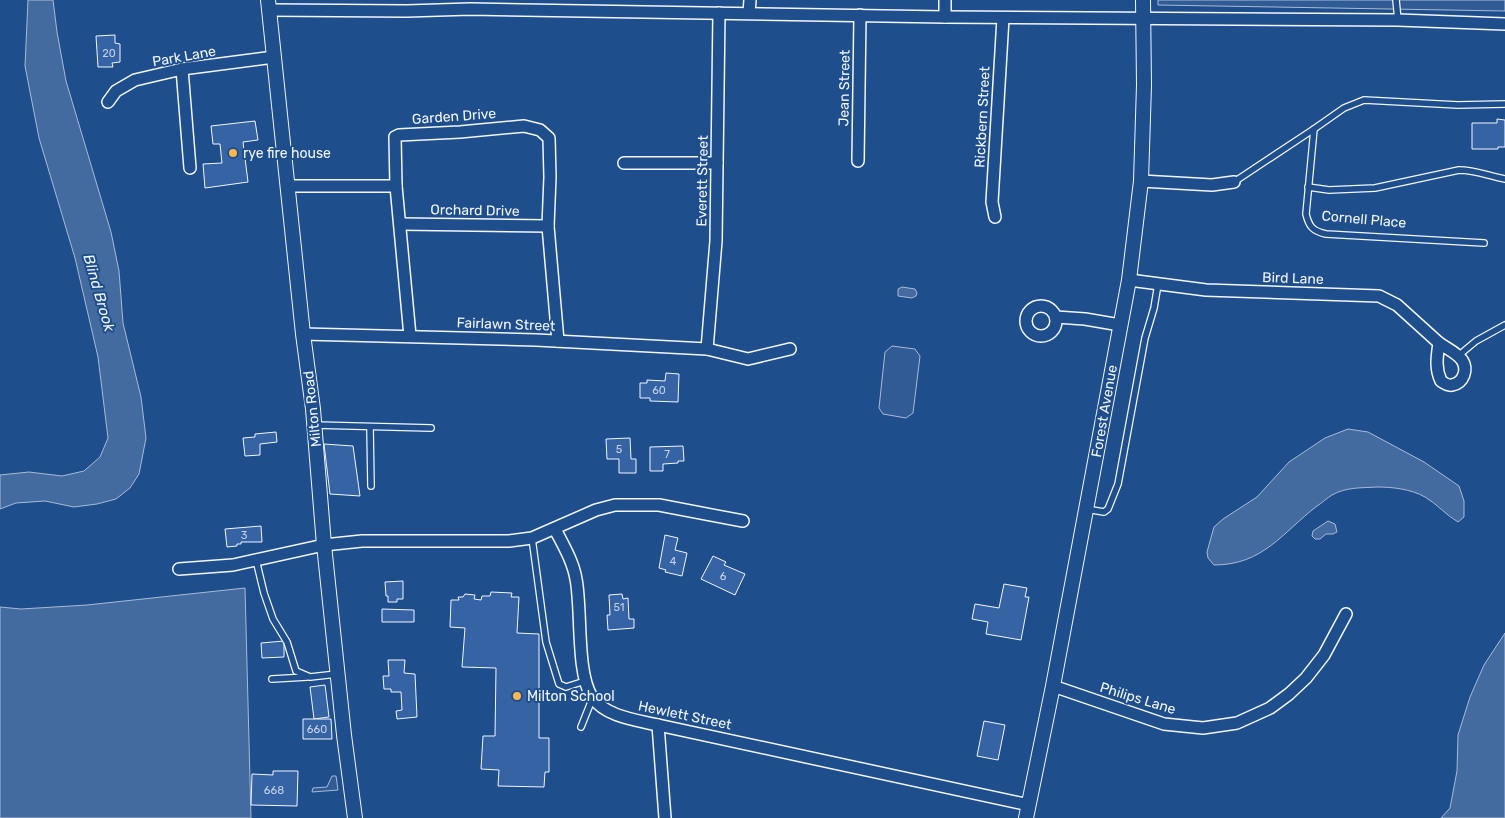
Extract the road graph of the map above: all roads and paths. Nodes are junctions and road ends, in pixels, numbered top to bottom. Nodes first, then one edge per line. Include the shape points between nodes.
1 (750, 0) edge
2 (945, 0) edge
3 (1143, 0) edge
4 (1396, 0) edge
5 (269, 5) edge
6 (470, 5) edge
7 (719, 13) junction
8 (749, 13) junction
9 (860, 15) junction
10 (945, 17) junction
11 (1003, 18) junction
12 (1144, 18) junction
13 (1398, 20) junction
14 (1505, 24) edge
15 (274, 57) junction
16 (182, 70) junction
17 (108, 102) dead end
18 (1505, 104) edge
19 (1314, 129) junction
20 (858, 161) dead end
21 (624, 163) dead end
22 (717, 163) junction
23 (190, 168) dead end
24 (1505, 178) edge
25 (1141, 181) junction
26 (1234, 182) joint
27 (288, 186) junction
28 (396, 186) junction
29 (1308, 187) junction
30 (995, 217) dead end
31 (401, 224) junction
32 (548, 226) junction
33 (1484, 243) dead end
34 (1129, 280) junction
35 (1158, 284) junction
36 (1056, 317) dead end
37 (1120, 325) junction
38 (1505, 325) edge
39 (303, 334) junction
40 (410, 336) junction
41 (558, 341) junction
42 (1439, 343) junction
43 (707, 349) junction
44 (790, 349) dead end
45 (1458, 356) junction
46 (314, 425) junction
47 (370, 427) junction
48 (431, 428) dead end
49 (372, 486) dead end
50 (1086, 509) junction
51 (743, 521) dead end
52 (555, 529) junction
53 (532, 538) junction
54 (324, 545) junction
55 (256, 560) junction
56 (178, 569) dead end
57 (1346, 614) dead end
58 (337, 674) junction
59 (310, 677) junction
60 (272, 679) dead end
61 (585, 680) junction
62 (1053, 686) junction
63 (593, 697) junction
64 (658, 725) junction
65 (581, 727) dead end
66 (1027, 812) edge
67 (355, 818) edge
68 (665, 818) edge

1 - 8 street
2 - 10 street
3 - 12 street, Forest Avenue
4 - 13 lane
5 - 6 street via 408,11
5 - 15 street, Milton Road
6 - 7 street
7 - 8 street
7 - 22 street, Everett Street
8 - 9 street
9 - 10 street
9 - 20 street, Jean Street
10 - 11 street
11 - 12 street
11 - 30 street, Rickbern Street via 992,202
12 - 13 street
12 - 25 street, Forest Avenue
13 - 14 street
15 - 16 street, Park Lane
15 - 27 street, Milton Road
16 - 17 street, Park Lane via 135,80 116,91
16 - 23 street
18 - 19 lane via 1364,100 1344,108
19 - 26 lane
19 - 29 lane, Cornell Place
21 - 22 street
22 - 43 street, Everett Street via 716,241
24 - 29 lane via 1459,170 1374,188 1329,190
25 - 26 street via 1212,185
25 - 34 street, Forest Avenue
27 - 28 street
27 - 39 street, Milton Road
28 - 31 street, Garden Drive
28 - 32 street, Garden Drive via 395,137 399,135 533,127 549,138
29 - 33 lane, Cornell Place via 1306,214 1314,231
31 - 32 street, Orchard Drive
31 - 40 street, Garden Drive
32 - 41 street
34 - 35 street, Bird Lane
34 - 37 street, Forest Avenue
35 - 42 street, Bird Lane via 1206,290 1379,296 1397,305
35 - 50 lane via 1118,484 1108,509 1104,512
36 - 37 street
37 - 50 street, Forest Avenue
38 - 45 lane via 1476,341
39 - 40 street, Fairlawn Street
39 - 46 street, Milton Road
40 - 41 street, Fairlawn Street
41 - 43 street, Fairlawn Street
42 - 45 street, Bird Lane
42 - 45 street via 1436,363 1441,381 1454,385 1464,377 1466,372
43 - 44 street, Fairlawn Street via 748,359
46 - 47 lane
46 - 54 street, Milton Road
47 - 48 lane
47 - 49 lane
50 - 62 street, Forest Avenue
51 - 52 street via 659,505 630,504 596,510
52 - 53 street
52 - 61 street, Hewlett Street via 570,558 576,579
53 - 54 street via 510,541 362,541
53 - 61 lane via 546,642 554,674 559,684 566,686
54 - 55 street
54 - 58 street, Milton Road
55 - 56 street
55 - 59 lane via 273,619 287,642 296,671
57 - 62 street, Philips Lane via 1324,656 1306,678 1270,708 1237,722 1203,728 1164,724
58 - 59 lane
58 - 67 street, Milton Road
59 - 60 lane
61 - 63 street, Hewlett Street
62 - 66 street, Forest Avenue
63 - 64 street, Hewlett Street via 610,712
63 - 65 lane
64 - 66 street, Hewlett Street via 850,765
64 - 68 street

